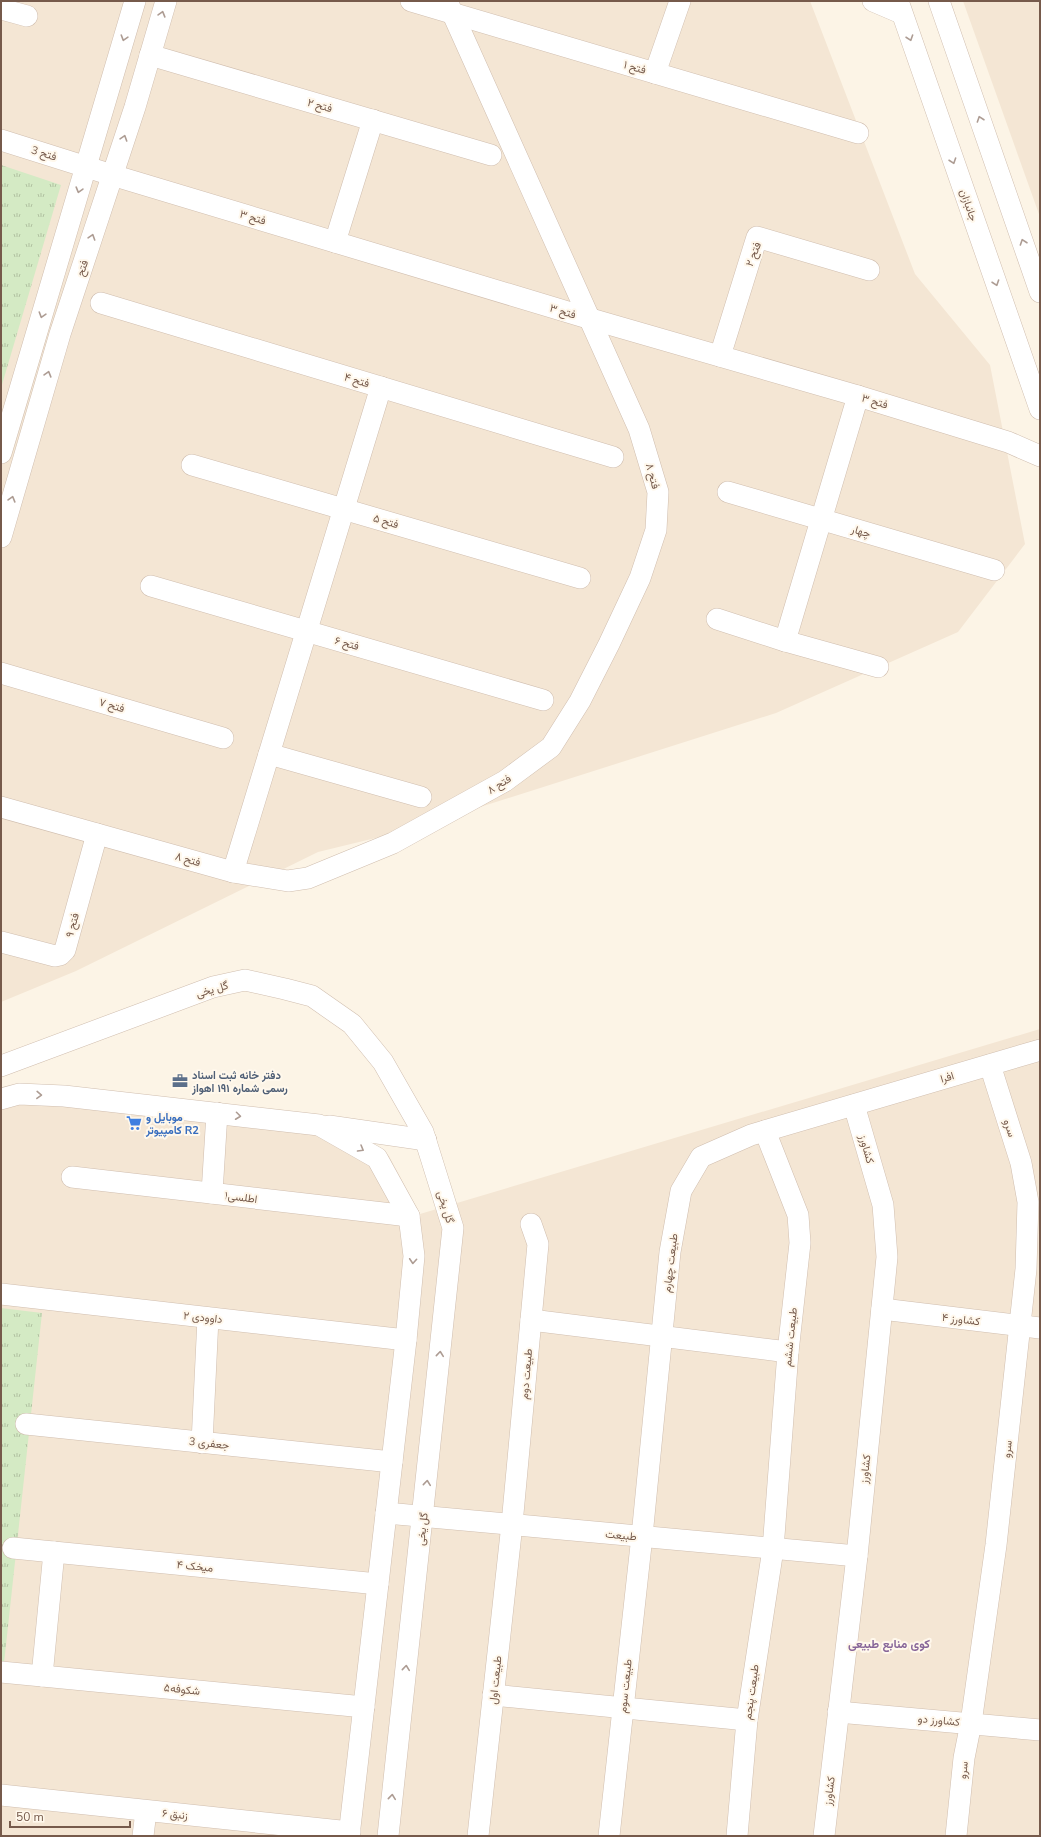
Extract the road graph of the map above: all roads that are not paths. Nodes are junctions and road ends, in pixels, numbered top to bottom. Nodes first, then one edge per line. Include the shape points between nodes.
1 (135, 1) edge
2 (166, 1) edge
3 (411, 1) edge
4 (680, 1) edge
5 (873, 1) edge
6 (939, 1) edge
7 (450, 7) edge
8 (900, 7) edge
9 (1, 9) edge
10 (27, 16) dead end
11 (150, 55) junction
12 (655, 73) junction
13 (372, 120) junction
14 (858, 133) dead end
15 (1, 140) edge
16 (491, 155) dead end
17 (86, 166) junction
18 (112, 175) junction
19 (335, 242) junction
20 (869, 270) dead end
21 (1040, 292) edge
22 (102, 302) dead end
23 (591, 319) junction
24 (720, 356) junction
25 (381, 387) junction
26 (858, 396) junction
27 (1040, 409) edge
28 (1, 454) edge
29 (1040, 456) edge
30 (613, 457) dead end
31 (192, 465) dead end
32 (728, 492) dead end
33 (344, 509) junction
34 (821, 519) junction
35 (1, 537) edge
36 (994, 570) dead end
37 (580, 578) dead end
38 (151, 586) dead end
39 (717, 619) dead end
40 (307, 631) junction
41 (785, 641) junction
42 (878, 667) dead end
43 (1, 673) edge
44 (542, 700) dead end
45 (223, 738) dead end
46 (269, 754) junction
47 (421, 797) dead end
48 (1, 807) edge
49 (97, 834) junction
50 (233, 872) junction
51 (1, 942) edge
52 (1040, 1050) edge
53 (990, 1065) junction
54 (1, 1066) edge
55 (1, 1099) edge
56 (854, 1105) junction
57 (217, 1113) junction
58 (319, 1125) junction
59 (765, 1131) junction
60 (426, 1140) junction
61 (72, 1177) dead end
62 (212, 1193) junction
63 (1034, 1200) edge
64 (410, 1216) junction
65 (531, 1224) dead end
66 (1, 1294) edge
67 (882, 1309) junction
68 (208, 1318) junction
69 (531, 1320) junction
70 (1030, 1327) edge
71 (662, 1337) junction
72 (406, 1340) junction
73 (788, 1352) junction
74 (26, 1424) dead end
75 (202, 1443) junction
76 (392, 1462) junction
77 (386, 1513) junction
78 (423, 1516) junction
79 (512, 1524) junction
80 (642, 1536) junction
81 (13, 1548) dead end
82 (773, 1549) junction
83 (54, 1552) junction
84 (856, 1556) junction
85 (378, 1584) junction
86 (1, 1672) edge
87 (42, 1676) junction
88 (493, 1695) junction
89 (364, 1707) junction
90 (623, 1709) junction
91 (838, 1712) junction
92 (747, 1720) junction
93 (970, 1723) junction
94 (1040, 1730) edge
95 (1, 1795) edge
96 (146, 1811) junction
97 (349, 1834) edge
98 (144, 1836) edge
99 (388, 1836) edge
100 (478, 1836) edge
101 (609, 1836) edge
102 (736, 1836) edge
103 (824, 1836) edge
104 (956, 1836) edge

1 -> 17 street
11 -> 2 street, فتح
3 - 7 street, فتح ۱
4 - 12 street
5 - 8 street
21 -> 6 street
7 - 12 street, فتح ۱
7 - 23 street, فتح ۸
8 -> 27 street, جانبازان
9 - 10 street
11 - 13 street, فتح ۲
18 -> 11 street, فتح
12 - 14 street, فتح ۱
13 - 16 street, فتح ۲
13 - 19 street
15 - 17 street, فتح 3
17 - 18 street, فتح ۳
17 -> 28 street
18 - 19 street, فتح ۳
35 -> 18 street, فتح via 60,334
19 - 23 street, فتح ۳
20 - 24 street, فتح ۲ via 757,237
22 - 25 street, فتح ۴
23 - 24 street, فتح ۳
23 - 50 street, فتح ۸ via 640,429 658,492 656,530 640,578 580,701 550,747 505,781 393,843 308,878 288,881
24 - 26 street, فتح ۳
25 - 30 street, فتح ۴
25 - 33 street
26 - 29 street, فتح ۳ via 1008,442
26 - 34 street
31 - 33 street, فتح ۵
32 - 34 street, چهار
33 - 37 street, فتح ۵
33 - 40 street
34 - 36 street, چهار
34 - 41 street
38 - 40 street, فتح ۶
39 - 41 street
40 - 44 street, فتح ۶
40 - 46 street
41 - 42 street
43 - 45 street, فتح ۷
46 - 47 street
46 - 50 street
48 - 49 street, فتح ۸
49 - 50 street, فتح ۸
49 - 51 street, فتح ۹ via 65,950 55,956
52 - 53 street, افرا
53 - 56 street, افرا
53 - 63 street, سرو
54 - 60 street, گل یخی via 213,987 246,980 312,996 352,1024 382,1062
55 -> 57 street via 19,1094 64,1096
56 - 59 street, طبیعت چهارم
56 - 67 street, کشاورز via 883,1205 887,1257
57 -> 58 street
57 - 62 street
58 - 60 street
58 -> 64 street via 377,1158
59 - 71 street, طبیعت چهارم via 701,1157 681,1191 670,1252
59 - 73 street, طبیعت ششم via 798,1215 800,1243
78 -> 60 street, گل یخی via 453,1228
61 - 62 street, اطلسی۱
62 - 64 street, اطلسی۱
63 - 70 street, سرو via 1026,1269
64 -> 72 street via 414,1256
65 - 69 street, طبیعت دوم via 538,1244
66 - 68 street, داوودی ۲
67 - 70 street, کشاورز ۴
67 - 84 street, کشاورز
68 - 72 street, داوودی ۲
68 - 75 street
69 - 71 street
69 - 79 street, طبیعت دوم
70 - 93 street, سرو
71 - 73 street
71 - 80 street, طبیعت چهارم
72 - 76 street
73 - 82 street, طبیعت ششم
74 - 75 street, 3 جعفری
75 - 76 street, 3 جعفری
76 - 77 street
77 - 78 street, طبیعت
77 - 85 street
78 - 79 street, طبیعت
99 -> 78 street, گل یخی
79 - 80 street, طبیعت
79 - 88 street, طبیعت اول
80 - 82 street, طبیعت
80 - 90 street, طبیعت سوم
81 - 83 street, میخک ۴
82 - 84 street, طبیعت
82 - 92 street, طبیعت پنجم
83 - 85 street, میخک ۴
83 - 87 street
84 - 91 street, کشاورز
85 - 89 street
86 - 87 street, شکوفه۵
87 - 89 street, شکوفه۵
88 - 90 street
88 - 100 street, طبیعت اول
89 - 97 street
90 - 92 street
90 - 101 street, طبیعت سوم
91 - 93 street, کشاورز دو
91 - 103 street, کشاورز
92 - 102 street, طبیعت پنجم
93 - 94 street, کشاورز دو
93 - 104 street, سرو
95 - 96 street, زنبق ۶
96 - 97 street, زنبق ۶
96 - 98 street

